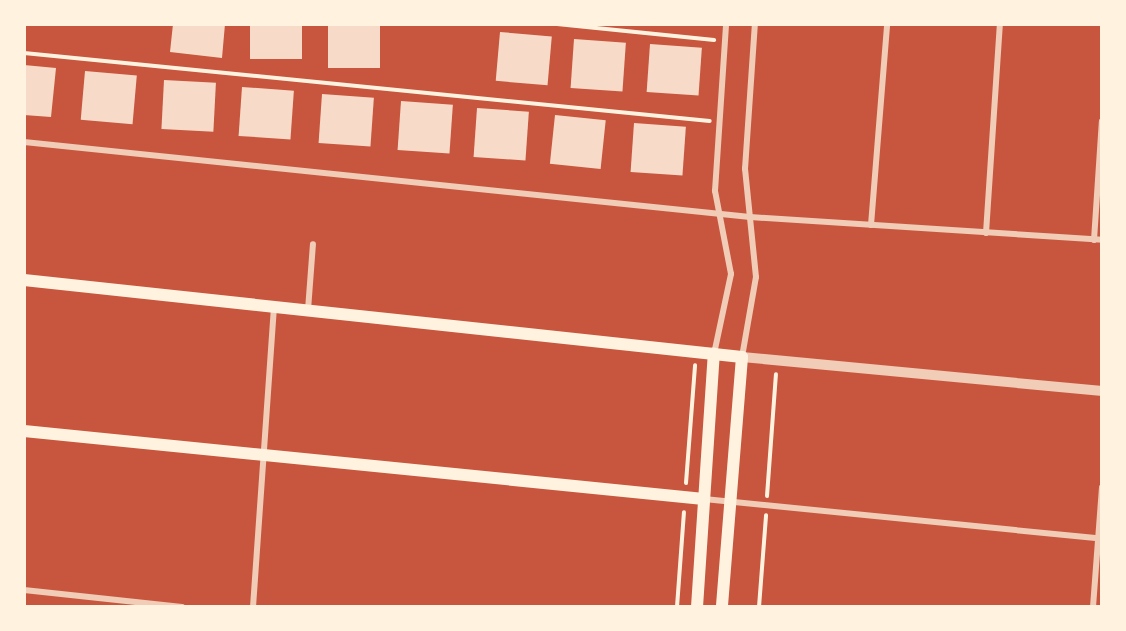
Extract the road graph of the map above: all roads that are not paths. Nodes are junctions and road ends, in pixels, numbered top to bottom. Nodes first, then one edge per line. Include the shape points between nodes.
1 (726, 24) edge
2 (755, 24) edge
3 (887, 24) edge
4 (1000, 24) edge
5 (1102, 122) edge
6 (24, 141) edge
7 (717, 214) junction
8 (750, 217) junction
9 (871, 225) junction
10 (986, 233) junction
11 (1094, 240) junction
12 (1102, 240) edge
13 (313, 244) dead end
14 (24, 280) edge
15 (274, 307) junction
16 (308, 311) junction
17 (714, 354) junction
18 (742, 357) junction
19 (1102, 392) edge
20 (24, 431) edge
21 (263, 455) junction
22 (1102, 487) edge
23 (704, 499) junction
24 (730, 502) junction
25 (1098, 538) junction
26 (1099, 558) edge
27 (24, 590) edge
28 (182, 607) edge
29 (253, 607) edge
30 (696, 607) edge
31 (722, 607) edge
32 (1093, 607) edge

1 - 7 street via 715,191
2 - 8 street via 745,169
3 - 9 street
4 - 10 street
5 - 11 street
6 - 7 street
7 - 8 street
7 - 17 street via 731,274
8 - 9 street
8 - 18 street via 756,277
9 - 10 street
10 - 11 street
11 - 12 street
13 - 16 street
14 - 15 main road
15 - 16 main road
15 - 21 street
16 - 17 main road
17 - 18 main road
17 - 23 main road
18 - 19 street
18 - 24 main road
20 - 21 main road
21 - 23 main road
21 - 29 street
22 - 25 street
23 - 24 street
23 - 30 main road
24 - 25 street
24 - 31 main road
25 - 26 street
26 - 32 street
27 - 28 street

